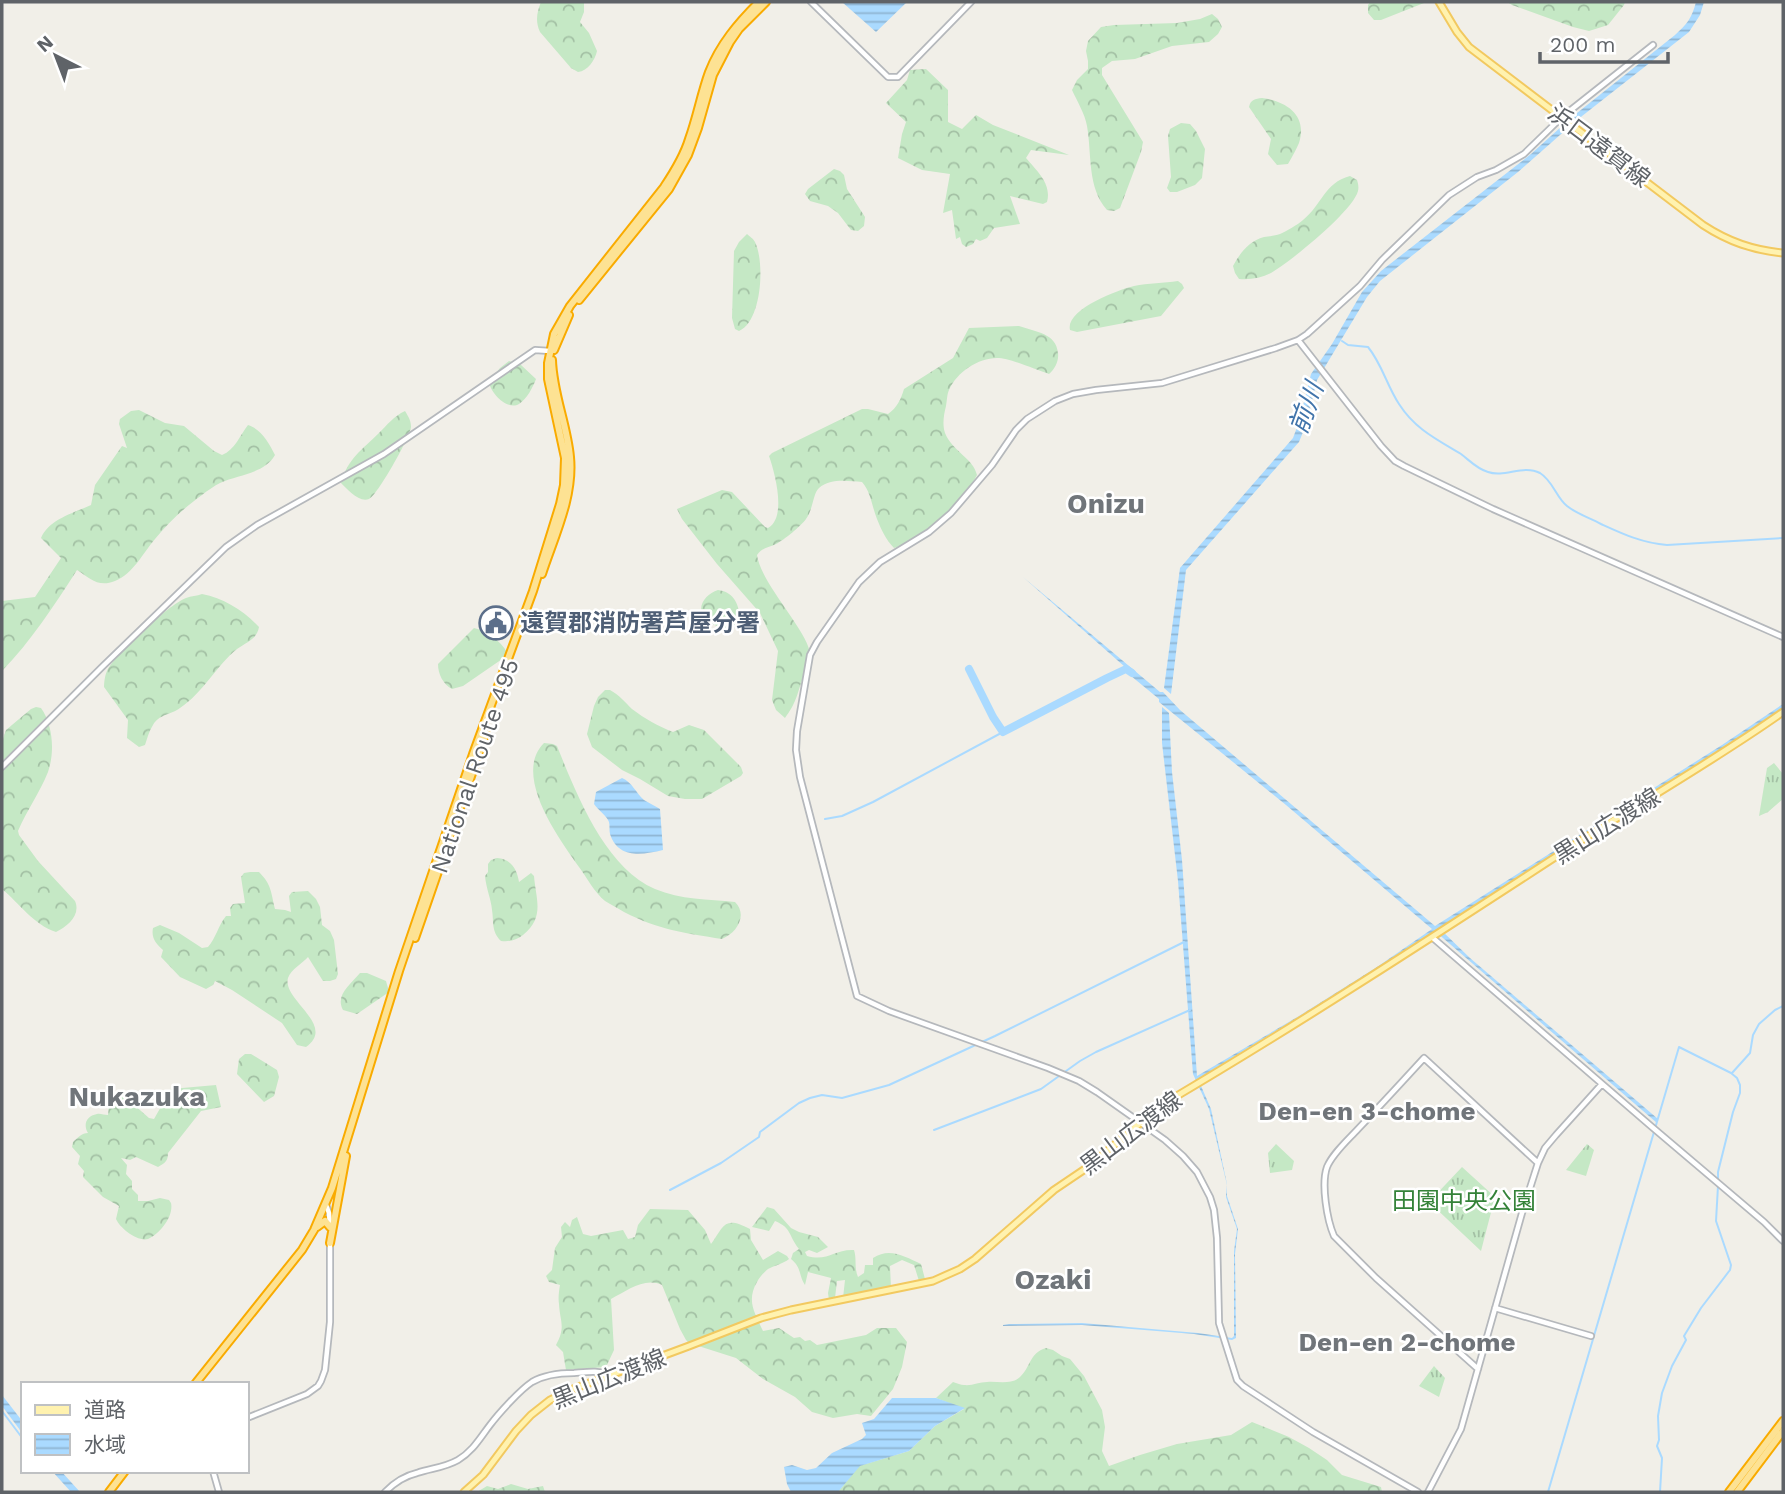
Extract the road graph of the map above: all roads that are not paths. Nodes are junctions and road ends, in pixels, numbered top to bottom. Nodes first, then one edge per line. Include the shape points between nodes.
1 (759, 2) edge
2 (766, 2) edge
3 (811, 2) edge
4 (971, 2) edge
5 (1439, 2) edge
6 (1653, 45) dead end
7 (1564, 118) junction
8 (1783, 253) edge
9 (1298, 340) junction
10 (550, 351) junction
11 (1783, 637) edge
12 (1783, 712) edge
13 (2, 766) edge
14 (1433, 938) junction
15 (388, 1011) junction
16 (1602, 1084) junction
17 (1141, 1123) junction
18 (347, 1140) junction
19 (1538, 1163) junction
20 (326, 1205) junction
21 (330, 1227) junction
22 (314, 1230) junction
23 (1783, 1241) edge
24 (330, 1243) junction
25 (1495, 1308) junction
26 (1591, 1336) dead end
27 (1478, 1369) junction
28 (611, 1375) junction
29 (197, 1382) edge
30 (248, 1418) edge
31 (1783, 1420) edge
32 (1783, 1431) edge
33 (123, 1473) edge
34 (214, 1473) edge
35 (109, 1492) edge
36 (219, 1492) edge
37 (385, 1492) edge
38 (464, 1492) edge
39 (1418, 1492) edge
40 (1428, 1492) edge
41 (1728, 1492) edge
42 (1737, 1492) edge

1 - 10 highway, National Route 495 via 734,28 716,58 675,171 570,306
2 - 15 highway, National Route 495 via 726,50 713,75 688,155 668,189 574,307 559,334 552,376 571,459 568,495
3 - 4 street via 893,78
5 - 7 main road, 浜口遠賀線 via 1469,47
6 - 7 street
7 - 8 main road, 浜口遠賀線 via 1716,234 1746,247
7 - 9 street via 1524,154 1449,195 1360,286
9 - 11 street via 1395,461
9 - 17 street via 1162,383 1073,394 1039,411 1016,430 951,513 859,582 810,655 797,731 797,760 857,996 1079,1081
10 - 13 street via 535,350 384,454 226,547
10 - 15 highway, National Route 495 via 548,380 565,458 560,504
12 - 14 main road, 黒山広渡線
14 - 16 street
14 - 17 main road, 黒山広渡線 via 1170,1100
15 - 18 highway, National Route 495
16 - 19 street via 1545,1147
16 - 23 street
17 - 28 main road, 黒山広渡線 via 975,1259 946,1276 777,1313
17 - 39 street via 1183,1156 1210,1197 1216,1221 1219,1323 1237,1380 1313,1432
18 - 20 highway, National Route 495
18 - 24 highway
19 - 25 street
19 - 27 street via 1424,1058 1343,1145 1326,1170 1326,1200 1334,1236
20 - 21 street
20 - 22 highway, National Route 495
21 - 22 highway via 325,1221
21 - 24 street
22 - 29 highway, National Route 495
24 - 30 street via 330,1322 321,1381 307,1394
25 - 26 street
25 - 27 street
27 - 40 street via 1461,1429
28 - 37 street via 601,1371 563,1373 533,1382 468,1453 438,1469 408,1476
28 - 38 main road, 黒山広渡線 via 542,1406
31 - 41 highway
32 - 42 highway
33 - 35 highway
34 - 36 street

